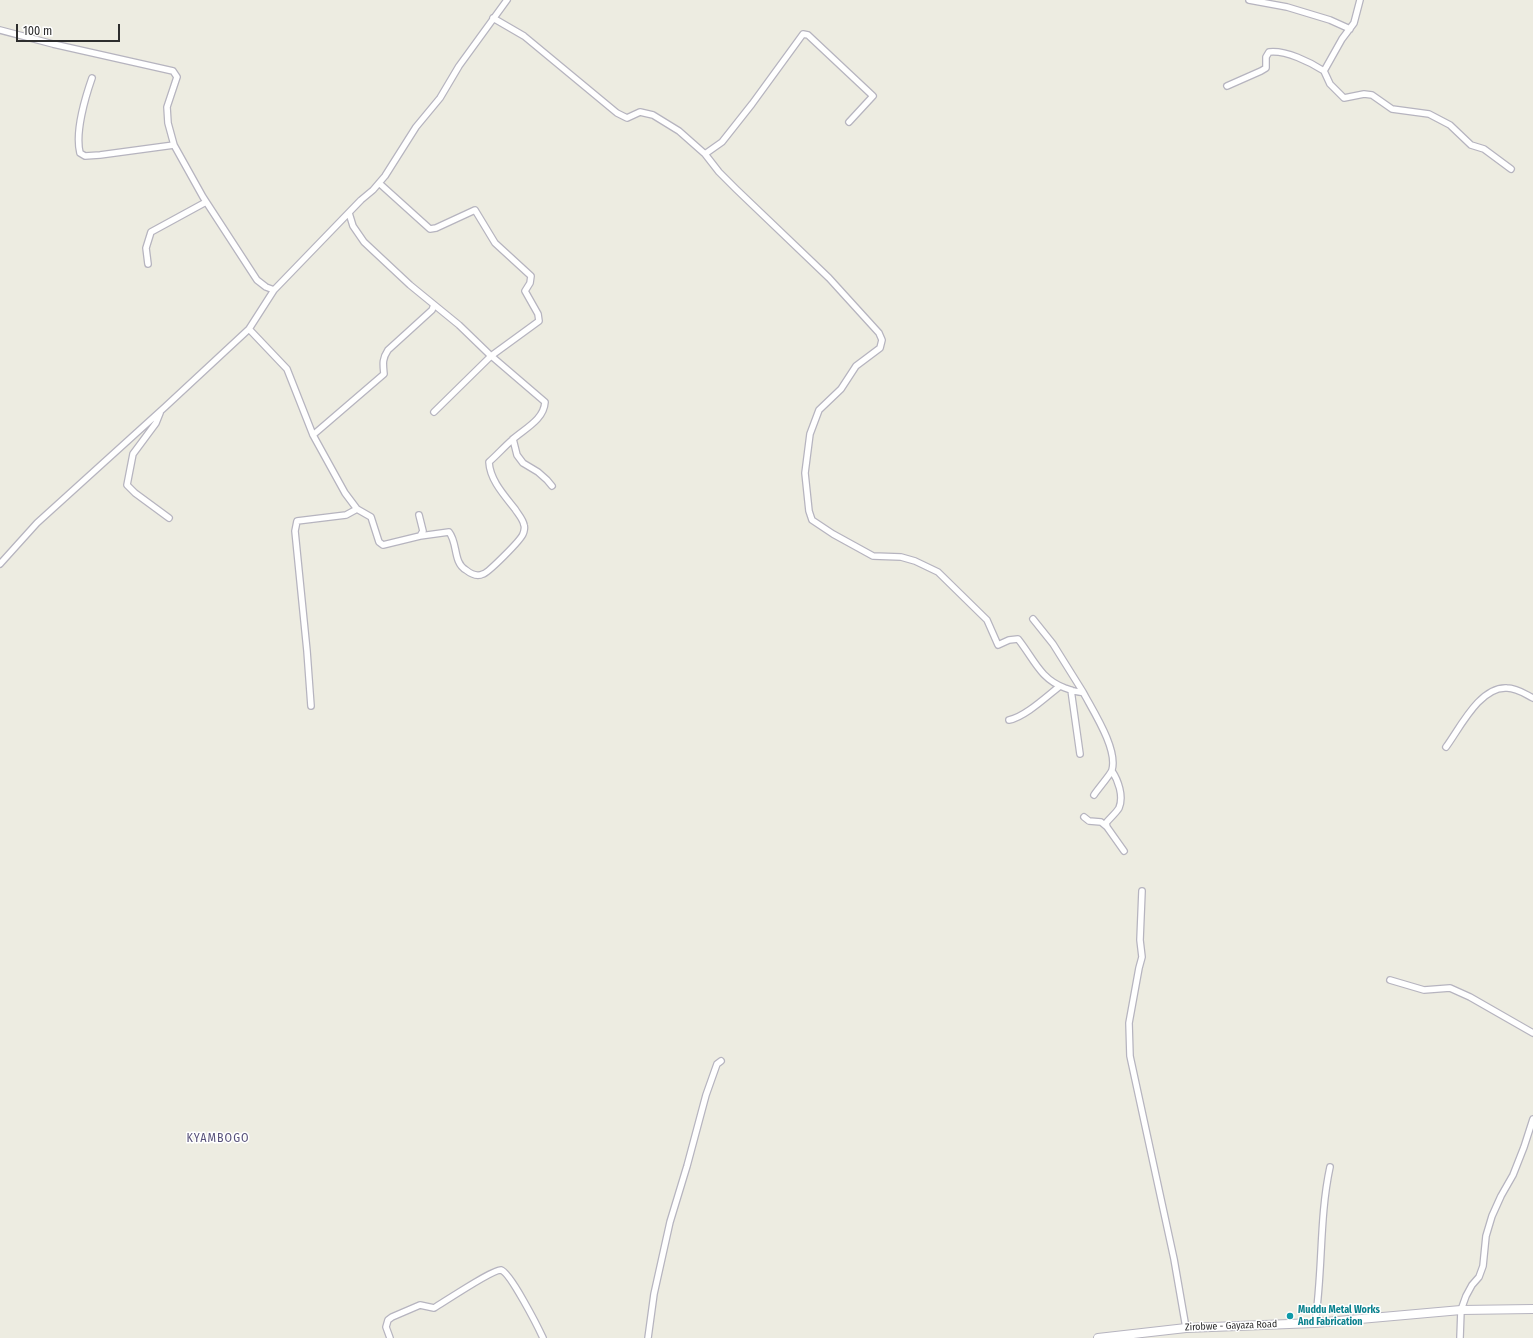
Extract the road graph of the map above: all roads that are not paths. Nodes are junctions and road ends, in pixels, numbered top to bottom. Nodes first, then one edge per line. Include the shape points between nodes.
1 (507, 0) edge
2 (1249, 0) edge
3 (1360, 0) edge
4 (493, 18) junction
5 (1350, 29) junction
6 (0, 30) edge
7 (1324, 71) junction
8 (92, 78) dead end
9 (1227, 86) dead end
10 (849, 122) dead end
11 (174, 145) junction
12 (705, 154) junction
13 (1511, 169) dead end
14 (379, 183) junction
15 (206, 202) junction
16 (349, 213) junction
17 (148, 264) dead end
18 (274, 290) junction
19 (434, 304) junction
20 (249, 329) junction
21 (491, 356) junction
22 (161, 411) junction
23 (434, 412) dead end
24 (313, 435) junction
25 (513, 439) junction
26 (552, 486) dead end
27 (357, 508) junction
28 (419, 515) dead end
29 (169, 518) dead end
30 (420, 536) junction
31 (0, 564) edge
32 (1033, 619) dead end
33 (1060, 686) junction
34 (1071, 690) junction
35 (1083, 692) junction
36 (1533, 698) edge
37 (311, 706) dead end
38 (1009, 720) dead end
39 (1446, 748) dead end
40 (1080, 754) dead end
41 (1112, 770) junction
42 (1094, 795) dead end
43 (1084, 817) dead end
44 (1107, 827) junction
45 (1124, 851) dead end
46 (1142, 891) dead end
47 (1390, 980) dead end
48 (1533, 1033) edge
49 (721, 1061) dead end
50 (1533, 1119) edge
51 (1330, 1167) dead end
52 (1533, 1309) edge
53 (1461, 1310) junction
54 (1315, 1323) junction
55 (1186, 1328) junction
56 (390, 1338) edge
57 (543, 1338) edge
58 (648, 1338) edge
59 (1098, 1338) edge
60 (1460, 1338) edge

1 - 4 street
2 - 5 street via 1287,7
3 - 5 street
4 - 12 street via 524,36 617,113 627,118 640,112 654,115 679,131
4 - 14 street
5 - 7 street
6 - 11 street via 173,70 177,77 167,107
7 - 9 street via 1312,63 1278,51 1269,52 1266,57 1266,68
7 - 13 street via 1330,84 1344,98 1372,95 1392,109 1429,114 1450,125 1470,145 1484,149
8 - 11 street via 84,103 79,139 80,153 85,156 100,156
10 - 12 street via 873,96 808,35 803,34 722,142
11 - 15 street
12 - 33 street via 719,172 829,278 879,332 882,340 880,348 856,366 841,389 819,410 812,428 805,473 812,520 873,556 916,560 938,572 987,620 998,644 1018,640 1047,679
14 - 16 street
14 - 21 street via 430,229 475,210 495,243 531,276 525,291 539,320
15 - 17 street via 151,232 146,248
15 - 18 street via 257,280
16 - 18 street
16 - 19 street via 353,226 364,242
18 - 20 street
19 - 21 street
19 - 24 street via 432,310 388,350 382,365 384,374
20 - 22 street
20 - 24 street via 287,369
21 - 23 street
21 - 25 street via 545,402 544,409 533,423
22 - 29 street via 156,423 133,454 127,485
22 - 31 street via 37,524
24 - 27 street via 345,493
25 - 26 street via 517,455 523,463 538,472
25 - 30 street via 489,462 497,485 524,525 524,534 515,545 484,574 477,576 464,570 457,560 450,532
27 - 30 street via 371,517 379,542 383,545
27 - 37 street via 346,515 297,522 295,531
28 - 30 street via 423,530
32 - 35 street via 1053,644
33 - 34 street
33 - 38 street via 1016,719
34 - 35 street
34 - 40 street
35 - 41 street via 1111,746
36 - 39 street via 1516,689 1499,688 1493,691 1477,702
41 - 42 street
41 - 44 street via 1117,779 1119,808 1106,823
43 - 44 street
44 - 45 street
46 - 55 street via 1142,957 1129,1023 1130,1056 1171,1244
47 - 48 street via 1424,990 1450,988 1477,1000
49 - 58 street via 717,1064 706,1094 670,1222 654,1294
50 - 53 street via 1513,1175 1492,1216 1479,1277 1472,1284
51 - 54 street via 1325,1197
52 - 53 street, Zirobwe - Gayaza Road
53 - 54 street, Zirobwe - Gayaza Road
53 - 60 street
54 - 55 street, Zirobwe - Gayaza Road
55 - 59 street, Zirobwe - Gayaza Road
56 - 57 street via 386,1327 392,1317 420,1305 434,1308 488,1274 500,1270 506,1274 520,1294

